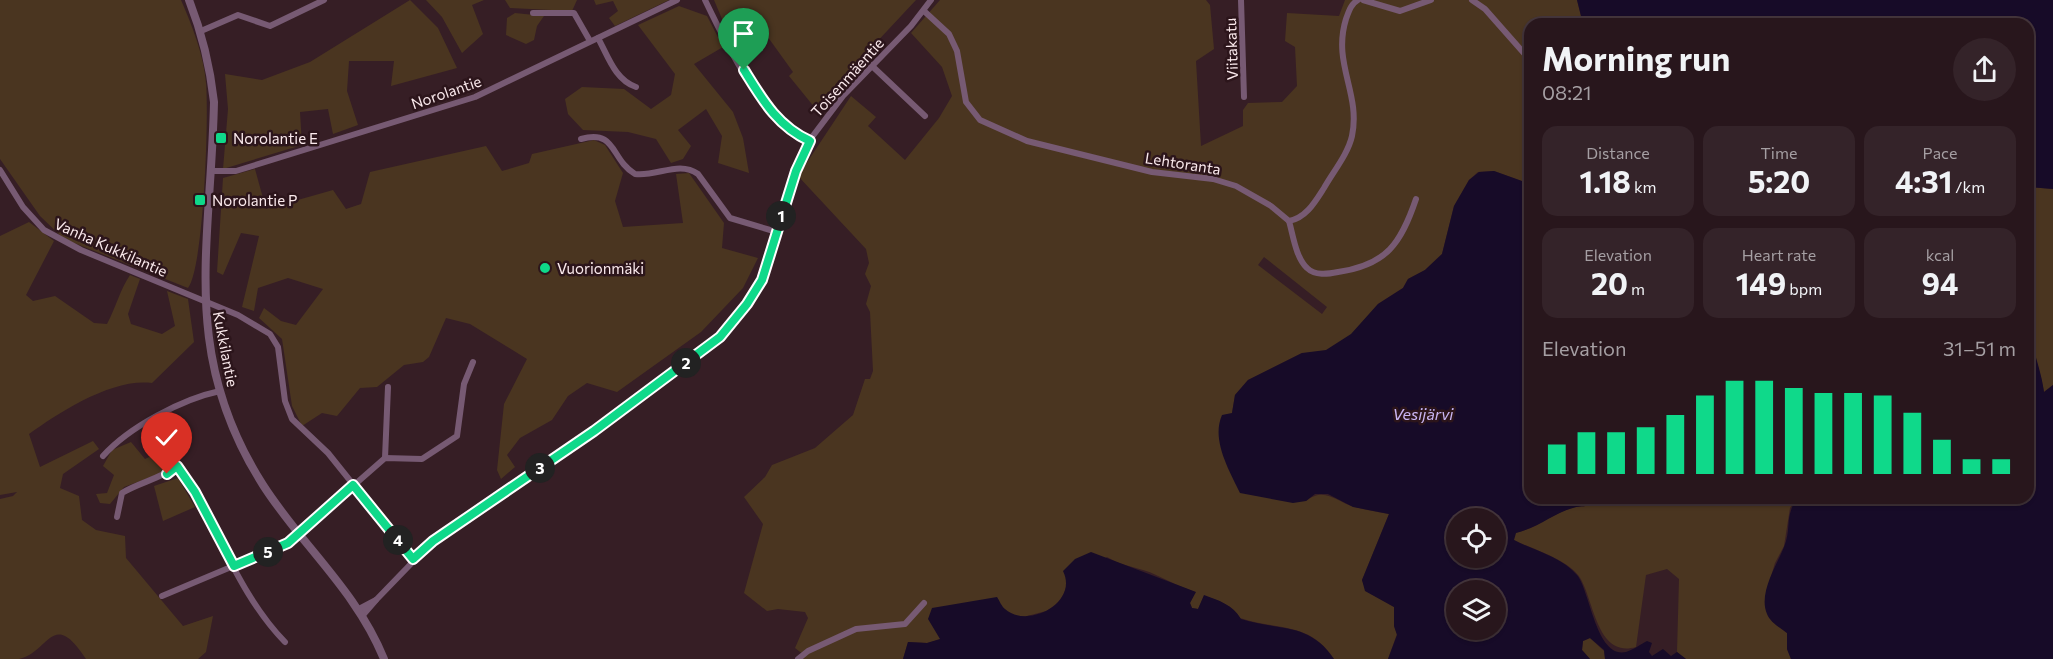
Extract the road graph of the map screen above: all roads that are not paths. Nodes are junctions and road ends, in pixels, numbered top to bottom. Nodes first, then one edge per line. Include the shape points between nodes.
1 (189, 0) edge
2 (324, 0) edge
3 (677, 0) edge
4 (705, 0) edge
5 (931, 0) edge
6 (1241, 0) edge
7 (1358, 0) edge
8 (1363, 0) edge
9 (1431, 0) edge
10 (1472, 0) edge
11 (924, 10) junction
12 (533, 13) dead end
13 (201, 31) junction
14 (598, 38) junction
15 (590, 41) junction
16 (1524, 53) edge
17 (871, 65) junction
18 (636, 87) dead end
19 (1244, 97) dead end
20 (925, 116) dead end
21 (581, 139) dead end
22 (810, 141) junction
23 (0, 170) edge
24 (211, 171) junction
25 (1416, 198) dead end
26 (1289, 221) junction
27 (777, 232) junction
28 (204, 300) junction
29 (473, 362) dead end
30 (388, 387) dead end
31 (220, 391) junction
32 (104, 456) dead end
33 (385, 458) junction
34 (353, 485) junction
35 (117, 517) dead end
36 (300, 534) junction
37 (413, 559) junction
38 (234, 566) junction
39 (162, 596) dead end
40 (924, 603) dead end
41 (361, 612) junction
42 (285, 642) dead end
43 (384, 659) edge
44 (798, 659) edge

1 - 13 street, Kukkilantie
2 - 13 street via 276,25 238,15
3 - 14 street, Norolantie
4 - 22 street via 774,116 794,134
5 - 11 street, Toisenmäentie
6 - 19 street, Viitakatu
7 - 26 street via 1347,15 1340,46 1354,111 1352,137 1306,213
8 - 9 street via 1400,11
10 - 16 street via 1485,9
11 - 17 street, Toisenmäentie
11 - 26 street, Lehtoranta via 949,34 957,51 966,102 980,120 1027,141 1152,172 1214,179 1236,186
12 - 15 street via 574,13
13 - 24 street, Kukkilantie via 214,102
14 - 15 street, Norolantie
14 - 18 street via 618,75
15 - 24 street, Norolantie via 475,97 236,171
17 - 20 street
17 - 22 street, Toisenmäentie via 825,117
21 - 27 street via 595,135 604,138 635,174 692,170 730,218
22 - 27 street, Toisenmäentie
23 - 28 street, Vanha Kukkilantie via 30,217 44,230 81,250
24 - 28 street, Kukkilantie
25 - 26 street via 1406,228 1394,247 1372,263 1351,270 1316,274 1308,269 1301,261
27 - 37 street, Toisenmäentie via 756,291 720,337
28 - 31 street, Kukkilantie via 210,352
28 - 34 street, Vanha Kukkilantie via 270,334 278,347 285,401 292,419 328,453
29 - 33 street via 464,384 457,436 422,459
30 - 33 street
31 - 32 street via 196,397 155,417
31 - 36 street, Kukkilantie via 252,466
33 - 34 street
34 - 36 street
34 - 37 street, Vanha Kukkilantie
35 - 38 street via 122,493 177,466
36 - 38 street
36 - 41 street, Kukkilantie
37 - 41 street, Toisenmäentie
38 - 39 street
38 - 42 street via 253,602
40 - 44 street via 905,624 856,629
41 - 43 street, Kukkilantie

